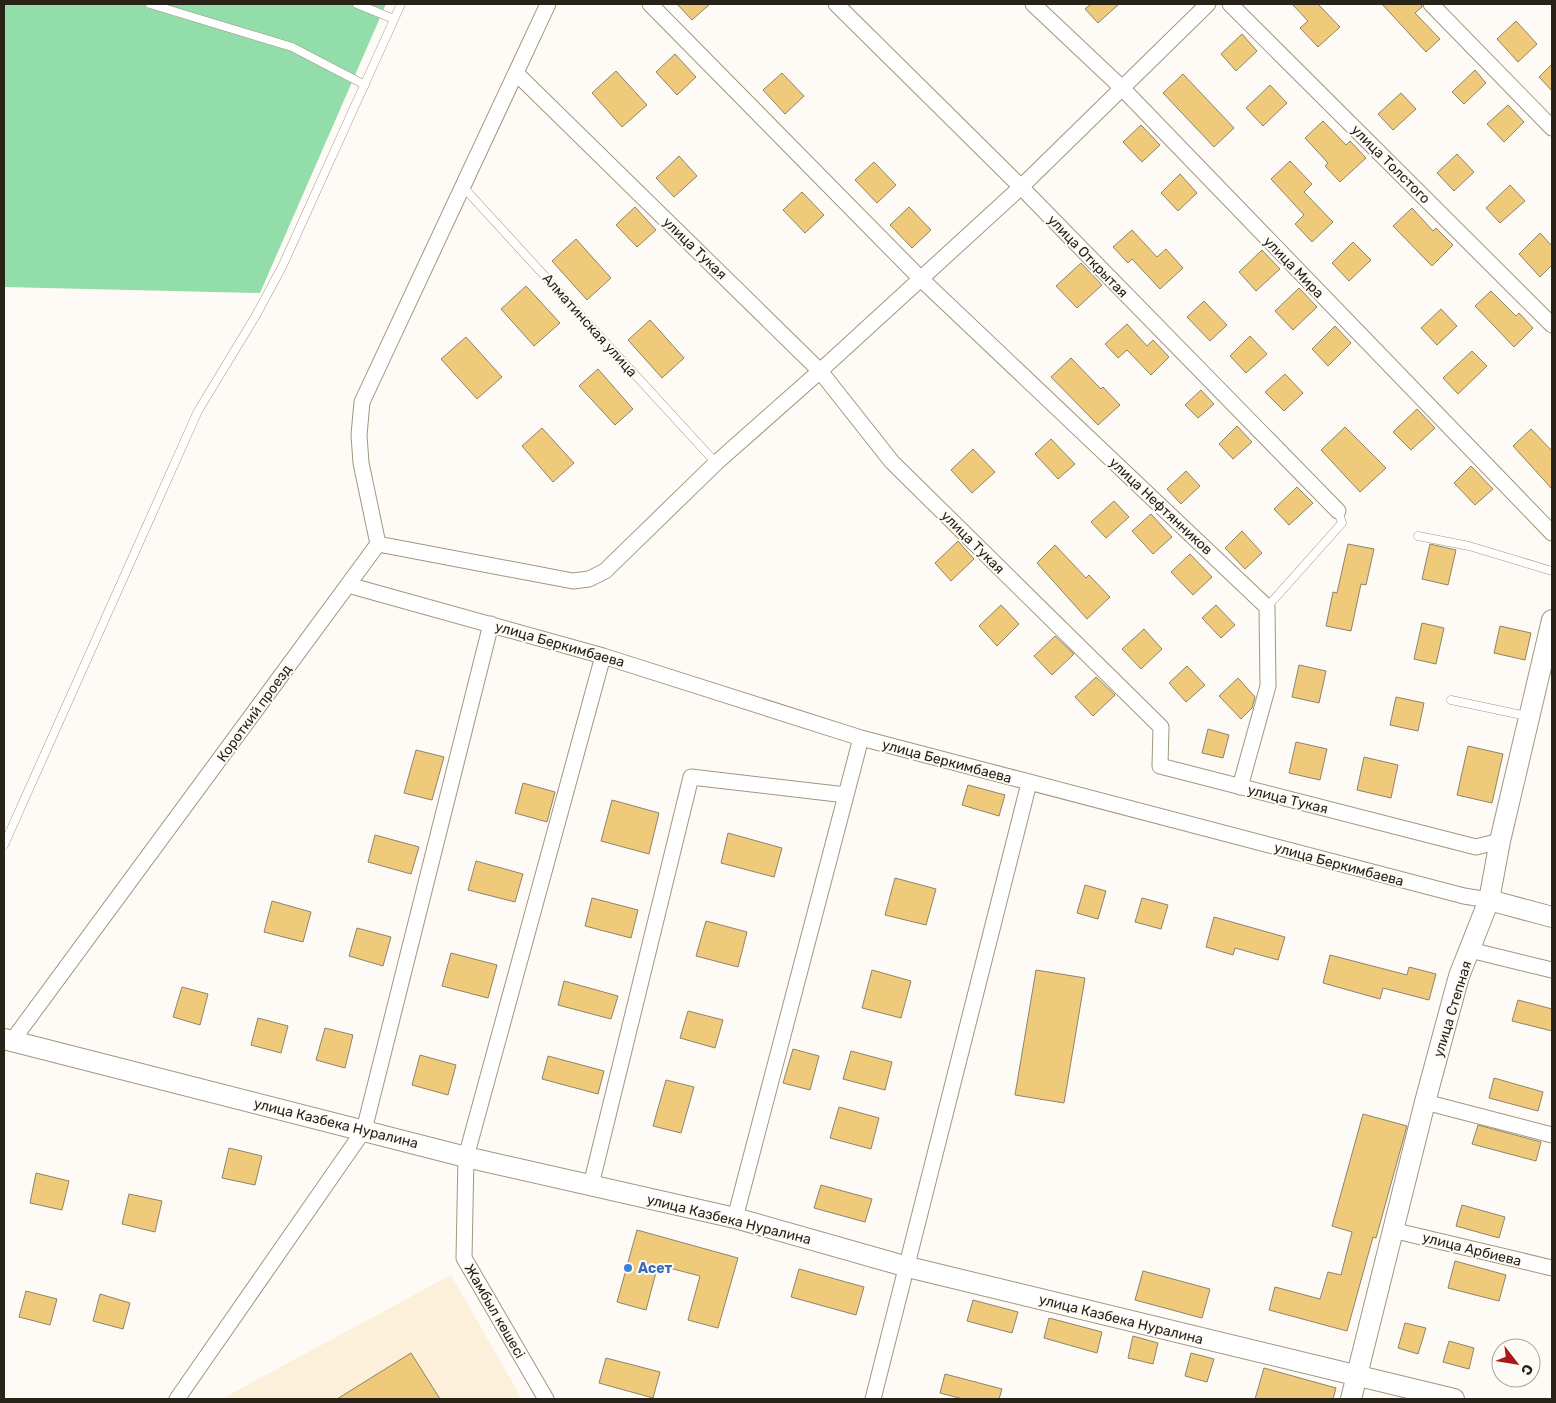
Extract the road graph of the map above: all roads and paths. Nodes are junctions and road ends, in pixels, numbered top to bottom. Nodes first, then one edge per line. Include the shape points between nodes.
1 (150, 4) edge
2 (357, 4) edge
3 (401, 4) edge
4 (548, 4) edge
5 (650, 4) edge
6 (836, 4) edge
7 (1032, 4) edge
8 (1208, 4) edge
9 (1230, 4) edge
10 (1431, 4) edge
11 (394, 19) junction
12 (517, 74) junction
13 (364, 85) junction
14 (1122, 88) junction
15 (1552, 128) edge
16 (1020, 187) junction
17 (464, 188) junction
18 (921, 279) junction
19 (1552, 325) edge
20 (820, 371) junction
21 (716, 463) junction
22 (1338, 511) joint
23 (1552, 533) edge
24 (1418, 536) dead end
25 (378, 544) junction
26 (1552, 571) edge
27 (348, 585) junction
28 (1267, 607) junction
29 (1552, 620) edge
30 (491, 624) junction
31 (603, 656) junction
32 (1451, 700) dead end
33 (1529, 717) junction
34 (861, 738) junction
35 (1029, 783) junction
36 (1240, 787) junction
37 (846, 795) junction
38 (1500, 841) junction
39 (4, 845) edge
40 (1489, 900) junction
41 (1552, 917) edge
42 (1470, 950) junction
43 (1552, 970) edge
44 (8, 1040) edge
45 (1425, 1102) junction
46 (364, 1130) junction
47 (1552, 1135) edge
48 (466, 1157) junction
49 (591, 1185) junction
50 (735, 1218) junction
51 (1392, 1230) junction
52 (908, 1268) junction
53 (1552, 1268) edge
54 (1357, 1375) junction
55 (177, 1399) edge
56 (546, 1399) edge
57 (873, 1399) edge
58 (1351, 1399) edge
59 (1454, 1399) edge

1 - 13 lane via 292,47
2 - 11 lane
3 - 11 lane
4 - 12 street
5 - 18 street, улица Нефтянников
6 - 16 street, улица Открытая
7 - 14 street, улица Мира
8 - 14 street
9 - 19 street, улица Толстого
10 - 15 street
11 - 13 lane
12 - 17 street
12 - 20 street, улица Тукая
13 - 39 lane via 282,268 198,411
14 - 16 street
14 - 23 street, улица Мира
16 - 18 street
16 - 22 street, улица Открытая
17 - 21 lane, Алматинская улица
17 - 25 street via 362,402 361,463
18 - 20 street
18 - 28 street, улица Нефтянников
20 - 21 street
20 - 36 street, улица Тукая via 892,462 1161,727 1160,766
21 - 25 street via 605,571 589,579 573,581
22 - 28 lane via 1342,522
24 - 26 lane via 1468,546
25 - 27 street, Короткий проезд
27 - 30 street, улица Беркимбаева
27 - 44 street, Короткий проезд
28 - 36 street via 1268,686
29 - 33 street, улица Степная
30 - 31 street, улица Беркимбаева
30 - 46 street
31 - 34 street, улица Беркимбаева
31 - 48 street, Жамбыл көшесі
32 - 33 lane
33 - 38 street, улица Степная
34 - 35 street, улица Беркимбаева
34 - 37 street
35 - 40 street, улица Беркимбаева
35 - 52 street
36 - 38 street, улица Тукая via 1476,847
37 - 49 street via 692,777
37 - 50 street
38 - 40 street, улица Степная
40 - 41 street, улица Беркимбаева
40 - 42 street, улица Степная
42 - 43 street
42 - 45 street, улица Степная via 1459,976
44 - 46 street, улица Казбека Нуралина
45 - 47 street
45 - 51 street, улица Степная
46 - 48 street, улица Казбека Нуралина
46 - 55 street
48 - 49 street, улица Казбека Нуралина
48 - 56 street, Жамбыл көшесі via 464,1258
49 - 50 street, улица Казбека Нуралина
50 - 52 street, улица Казбека Нуралина
51 - 53 street, улица Арбиева
51 - 54 street, улица Степная
52 - 54 street, улица Казбека Нуралина
52 - 57 street
54 - 58 street, улица Степная
54 - 59 street, улица Казбека Нуралина

